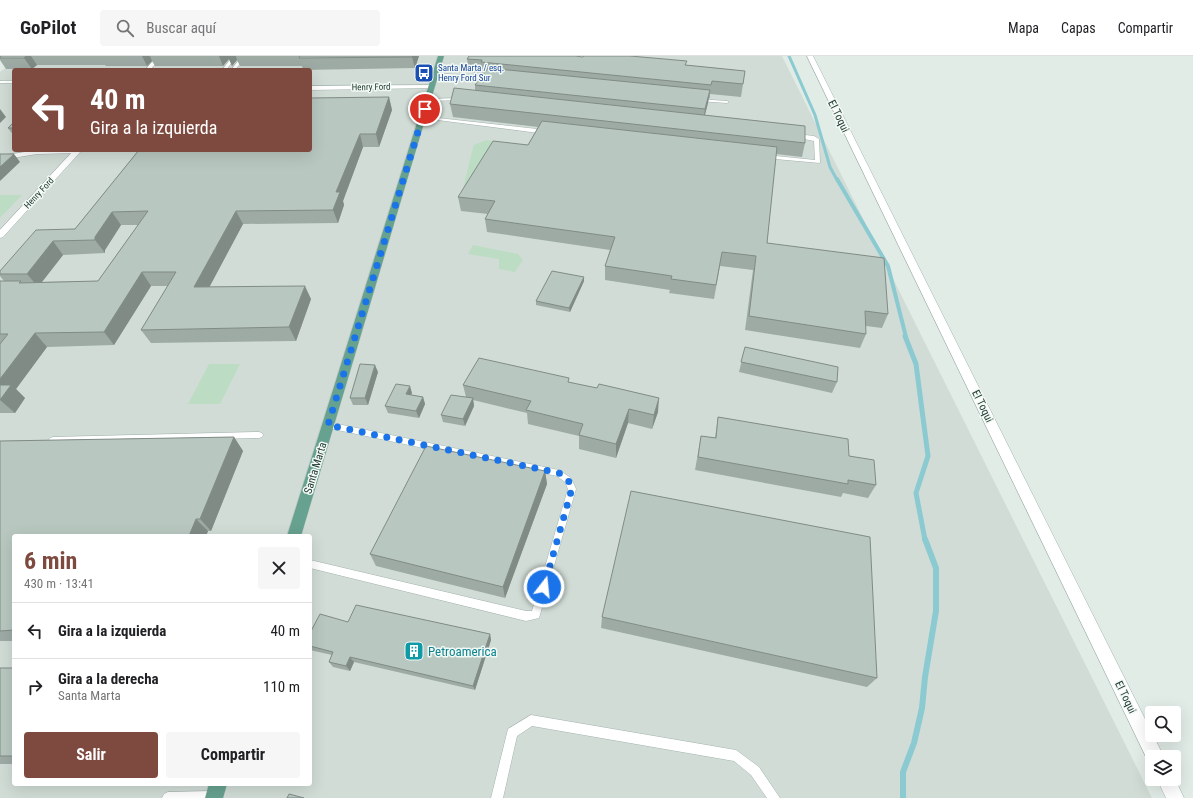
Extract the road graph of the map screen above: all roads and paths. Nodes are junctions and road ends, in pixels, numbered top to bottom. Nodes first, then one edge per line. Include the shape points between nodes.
1 (235, 56) edge
2 (244, 56) edge
3 (441, 56) edge
4 (810, 56) edge
5 (155, 62) dead end
6 (149, 68) edge
7 (226, 68) edge
8 (235, 68) edge
9 (435, 74) junction
10 (494, 78) edge
11 (2, 82) dead end
12 (12, 82) edge
13 (431, 87) junction
14 (312, 88) edge
15 (696, 99) edge
16 (427, 100) junction
17 (470, 100) edge
18 (727, 102) dead end
19 (422, 117) junction
20 (556, 133) edge
21 (791, 135) edge
22 (37, 152) edge
23 (77, 152) edge
24 (760, 156) edge
25 (0, 158) edge
26 (0, 235) edge
27 (328, 425) junction
28 (259, 436) dead end
29 (43, 441) edge
30 (295, 534) edge
31 (312, 564) edge
32 (1152, 750) edge
33 (1169, 786) edge
34 (216, 793) edge
35 (168, 798) edge
36 (497, 798) edge
37 (774, 798) edge
38 (1175, 798) edge

1 - 7 lane
2 - 8 lane
3 - 9 main road, Santa Marta
4 - 32 street, El Toqui
5 - 6 lane
9 - 10 lane
9 - 13 main road, Santa Marta
11 - 12 lane
13 - 14 street, Henry Ford
13 - 16 main road, Santa Marta
15 - 18 lane
16 - 17 lane
16 - 19 main road, Santa Marta
19 - 20 lane
19 - 27 main road, Santa Marta
21 - 24 lane via 817,140 818,162
22 - 25 lane
23 - 26 street, Henry Ford
27 - 30 main road, Santa Marta
27 - 31 lane via 559,473 568,480 572,488 536,615 526,616
28 - 29 lane
33 - 38 street
34 - 35 lane
36 - 37 lane via 512,733 531,720 736,756 755,771

